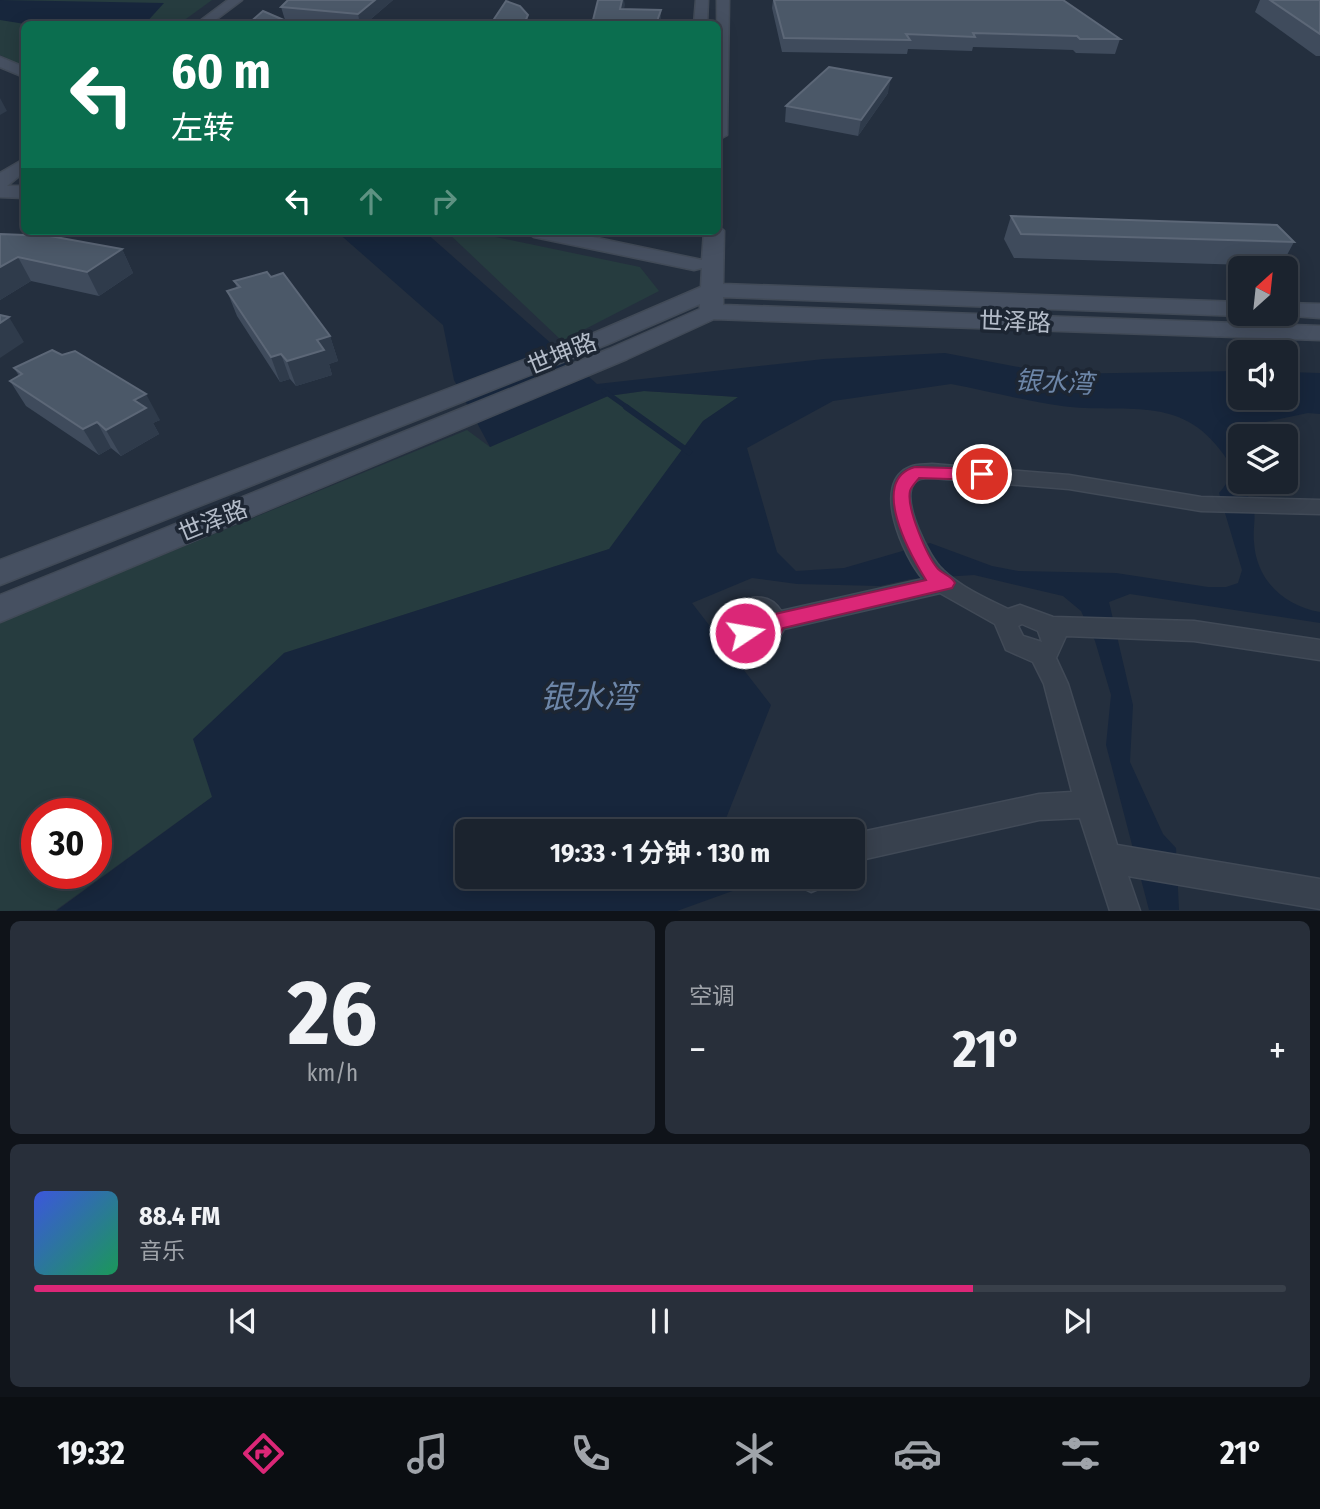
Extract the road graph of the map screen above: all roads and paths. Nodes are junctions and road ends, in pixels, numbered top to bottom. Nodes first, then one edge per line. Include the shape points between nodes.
1 (236, 0) edge
2 (248, 0) edge
3 (702, 0) edge
4 (723, 0) edge
5 (206, 21) edge
6 (219, 21) edge
7 (701, 21) edge
8 (721, 54) edge
9 (0, 61) edge
10 (21, 72) edge
11 (21, 156) edge
12 (21, 166) edge
13 (0, 181) edge
14 (21, 181) edge
15 (21, 191) edge
16 (557, 235) edge
17 (606, 235) edge
18 (697, 235) edge
19 (714, 235) edge
20 (695, 259) junction
21 (711, 301) junction
22 (1228, 309) edge
23 (1298, 310) edge
24 (1320, 311) edge
25 (1320, 333) edge
26 (418, 424) junction
27 (1320, 507) edge
28 (0, 572) edge
29 (939, 579) junction
30 (0, 609) edge
31 (1008, 620) junction
32 (775, 622) dead end
33 (1049, 626) junction
34 (1320, 650) edge
35 (1041, 653) junction
36 (1088, 804) junction
37 (865, 845) edge
38 (1117, 860) junction
39 (1320, 894) edge
40 (1125, 911) edge

1 - 5 street
2 - 6 street
3 - 7 street
4 - 8 street
9 - 10 street
11 - 13 street
12 - 13 street
13 - 14 street
13 - 15 street
16 - 20 street
17 - 20 street
18 - 20 street
19 - 21 street
20 - 21 street
21 - 22 street, 世泽路
21 - 25 street, 世泽路
21 - 26 street, 世坤路
23 - 24 street
26 - 28 street, 世泽路
26 - 30 street, 世泽路
27 - 29 street via 1201,504 1069,482 915,472 901,488 901,500 914,544
29 - 31 street
29 - 32 street
31 - 33 street via 1027,615
31 - 35 street via 1006,631 1013,643
33 - 34 street via 1194,631
33 - 35 street via 1054,645
35 - 36 street via 1056,684
36 - 37 street via 1039,807
36 - 38 street
38 - 39 street
38 - 40 street

